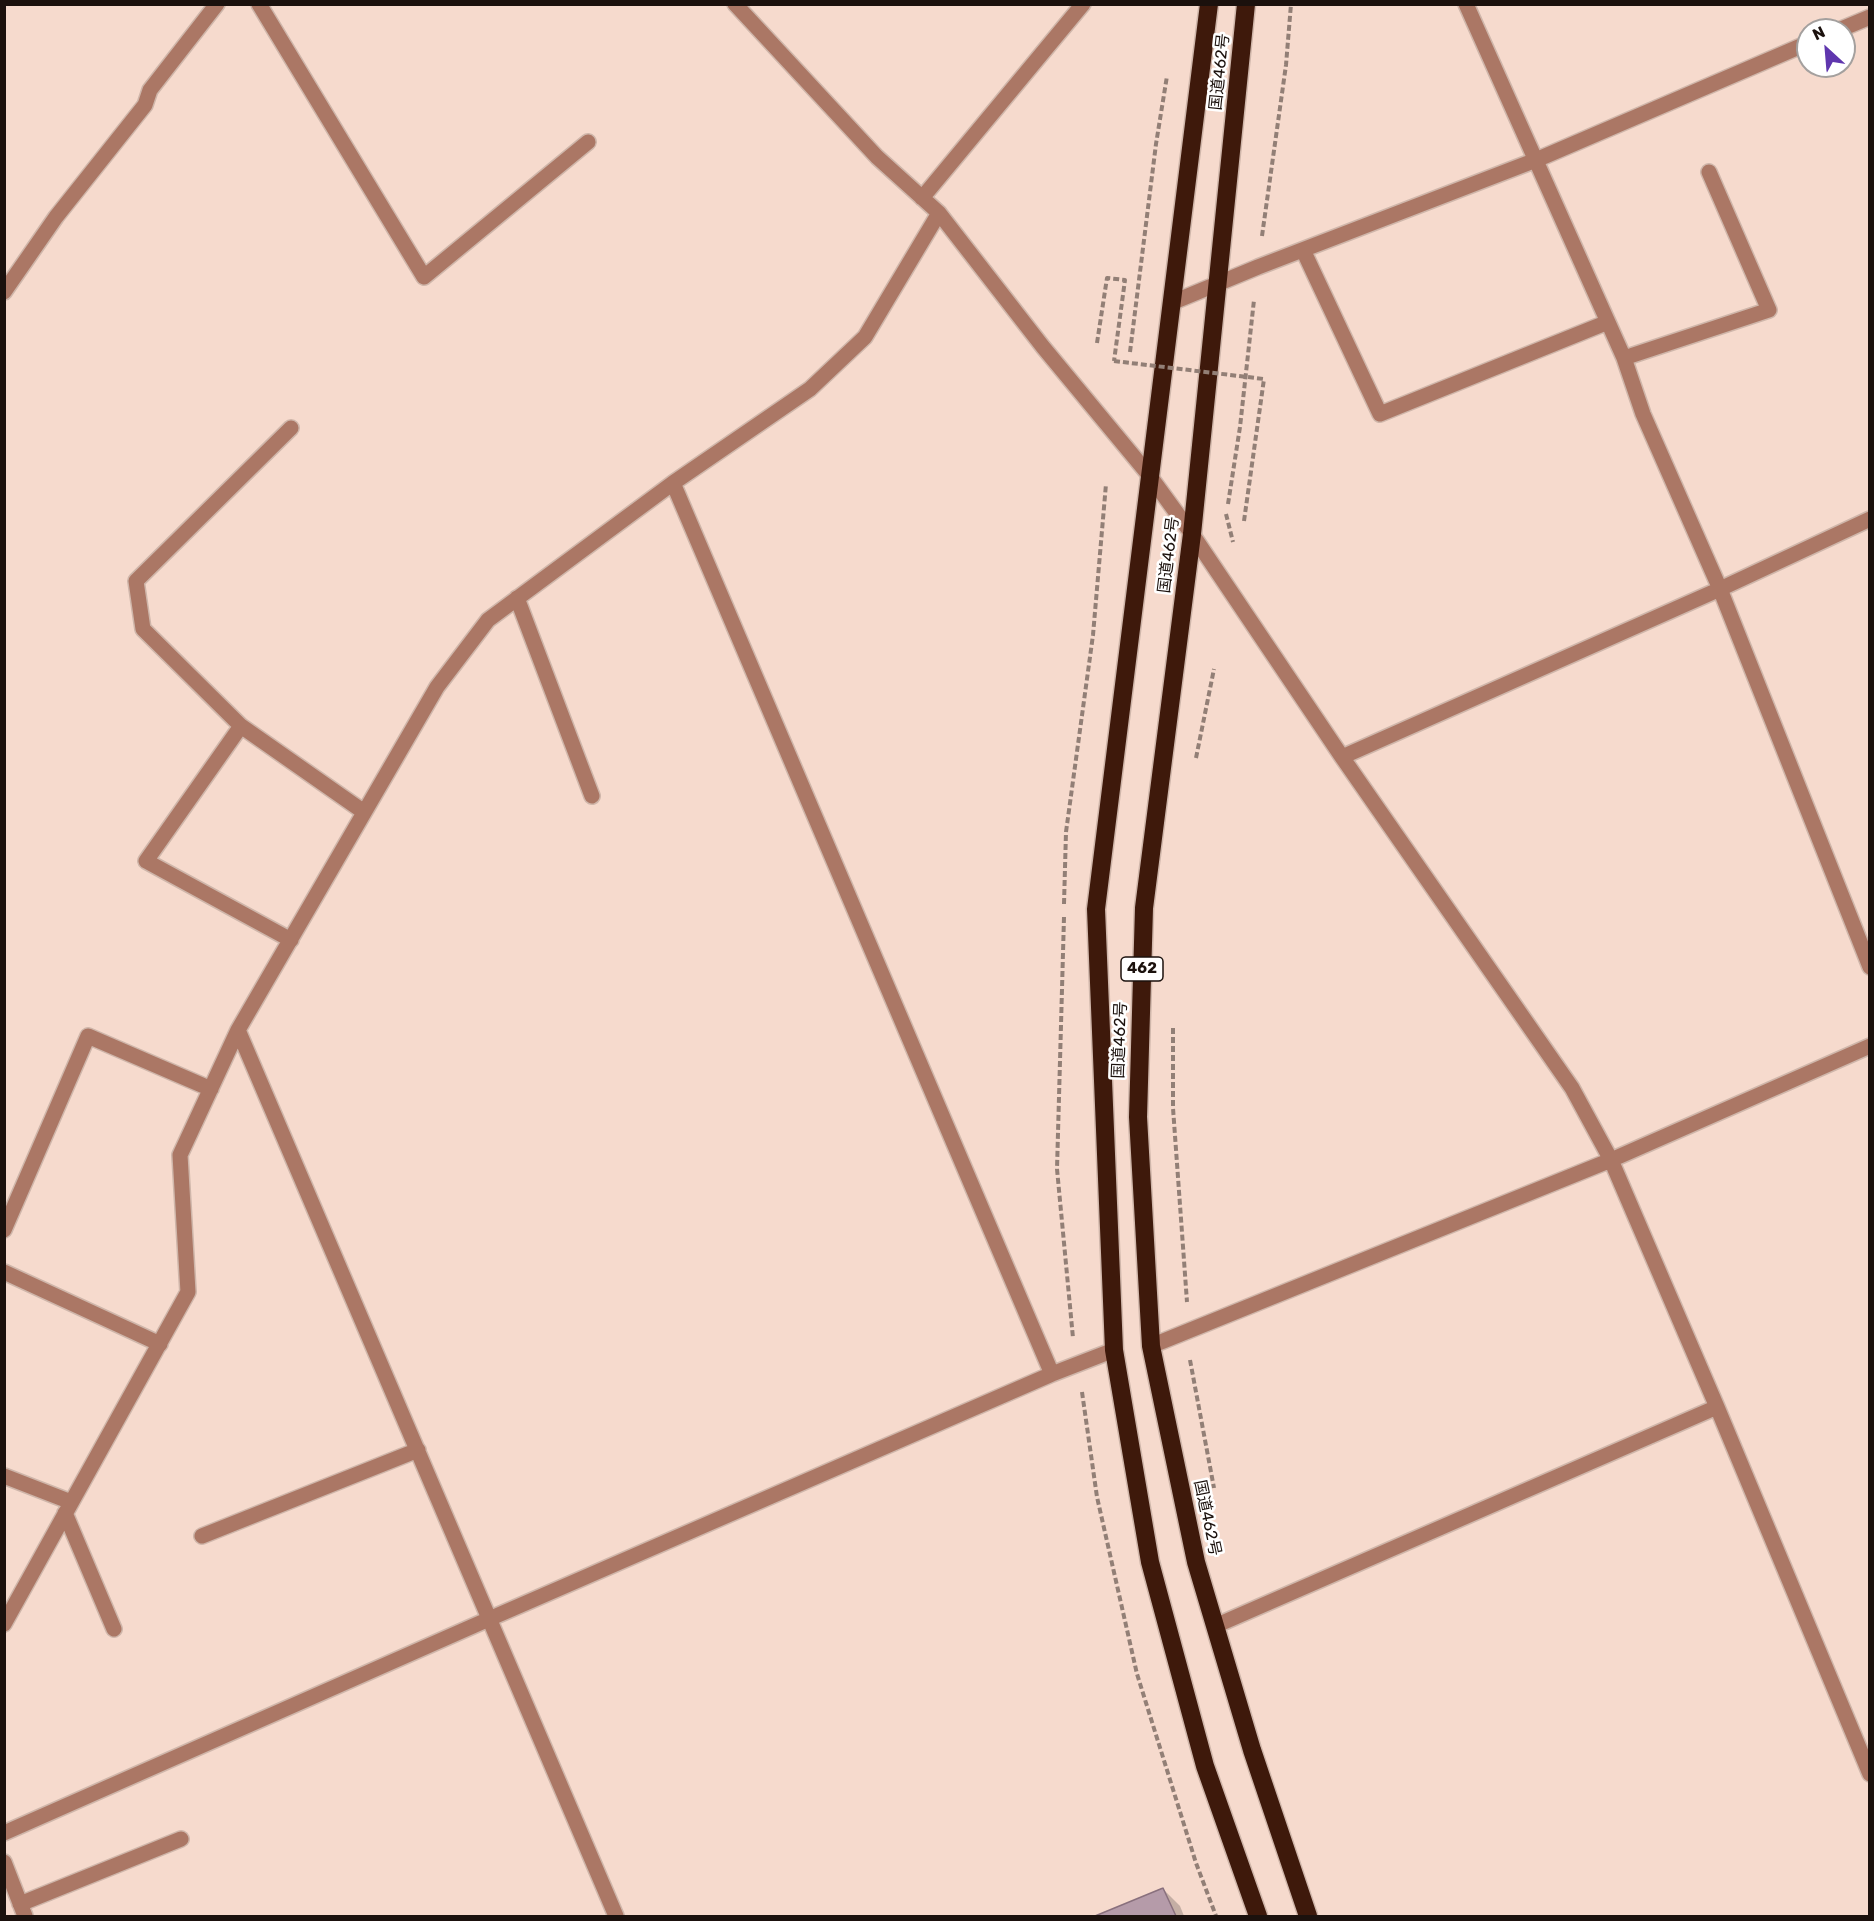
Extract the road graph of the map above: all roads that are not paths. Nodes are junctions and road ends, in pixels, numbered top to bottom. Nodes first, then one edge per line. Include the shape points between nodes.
1 (218, 4) edge
2 (259, 4) edge
3 (735, 4) edge
4 (1083, 4) edge
5 (1209, 4) edge
6 (1246, 4) edge
7 (1466, 4) edge
8 (1796, 48) edge
9 (588, 142) dead end
10 (1536, 160) junction
11 (1709, 172) dead end
12 (922, 198) junction
13 (939, 213) junction
14 (1303, 250) junction
15 (1218, 283) junction
16 (4, 292) edge
17 (1171, 303) junction
18 (1608, 322) junction
19 (1624, 358) junction
20 (291, 428) dead end
21 (1149, 475) junction
22 (673, 483) junction
23 (1869, 519) edge
24 (1192, 534) junction
25 (1720, 589) junction
26 (517, 598) junction
27 (241, 726) junction
28 (1342, 757) junction
29 (592, 796) dead end
30 (364, 812) junction
31 (291, 940) junction
32 (1869, 967) edge
33 (238, 1030) junction
34 (1869, 1046) edge
35 (211, 1089) junction
36 (1611, 1160) junction
37 (4, 1230) edge
38 (4, 1272) edge
39 (160, 1344) junction
40 (1151, 1346) junction
41 (1114, 1350) junction
42 (1052, 1374) junction
43 (1717, 1407) junction
44 (418, 1450) junction
45 (4, 1476) edge
46 (68, 1508) junction
47 (202, 1536) dead end
48 (489, 1618) junction
49 (4, 1624) edge
50 (1215, 1626) junction
51 (114, 1629) dead end
52 (1869, 1774) edge
53 (4, 1833) edge
54 (181, 1839) dead end
55 (4, 1862) edge
56 (22, 1910) edge
57 (616, 1917) edge
58 (1258, 1917) edge
59 (1308, 1917) edge

1 - 16 street via 150,90 145,105 56,217
2 - 9 street via 424,278
3 - 12 street via 877,157
4 - 12 street
5 - 17 highway, 国道462号 / 462
6 - 15 highway, 国道462号 / 462
7 - 10 street
8 - 10 street
10 - 14 street
10 - 18 street
11 - 19 street via 1769,310
12 - 13 street
13 - 21 street
13 - 22 street via 865,337 810,388
14 - 15 street
14 - 18 street via 1380,414
15 - 17 street
15 - 24 highway, 国道462号 / 462
17 - 21 highway, 国道462号 / 462
18 - 19 street
19 - 25 street via 1643,414
20 - 27 street via 136,581 143,628
21 - 24 street
21 - 41 highway, 国道462号 / 462 via 1096,909
22 - 26 street
22 - 42 street
23 - 25 street
24 - 28 street
24 - 40 highway, 国道462号 / 462 via 1144,908 1138,1117
25 - 28 street
25 - 32 street
26 - 29 street
26 - 30 street via 488,620 437,687
27 - 30 street
27 - 31 street via 146,861
28 - 36 street via 1572,1088
30 - 31 street
31 - 33 street
33 - 35 street
33 - 44 street
34 - 36 street
35 - 37 street via 87,1036
35 - 39 street via 180,1155 188,1292
36 - 40 street
36 - 43 street
38 - 39 street
39 - 46 street
40 - 50 highway, 国道462号 / 462 via 1196,1562
41 - 42 street
41 - 58 highway, 国道462号 / 462 via 1150,1562 1205,1766
42 - 48 street
43 - 50 street
43 - 52 street
44 - 47 street
44 - 48 street
45 - 46 street
46 - 49 street
46 - 51 street
48 - 53 street
48 - 57 street
50 - 59 highway, 国道462号 / 462
54 - 56 street
55 - 56 street

